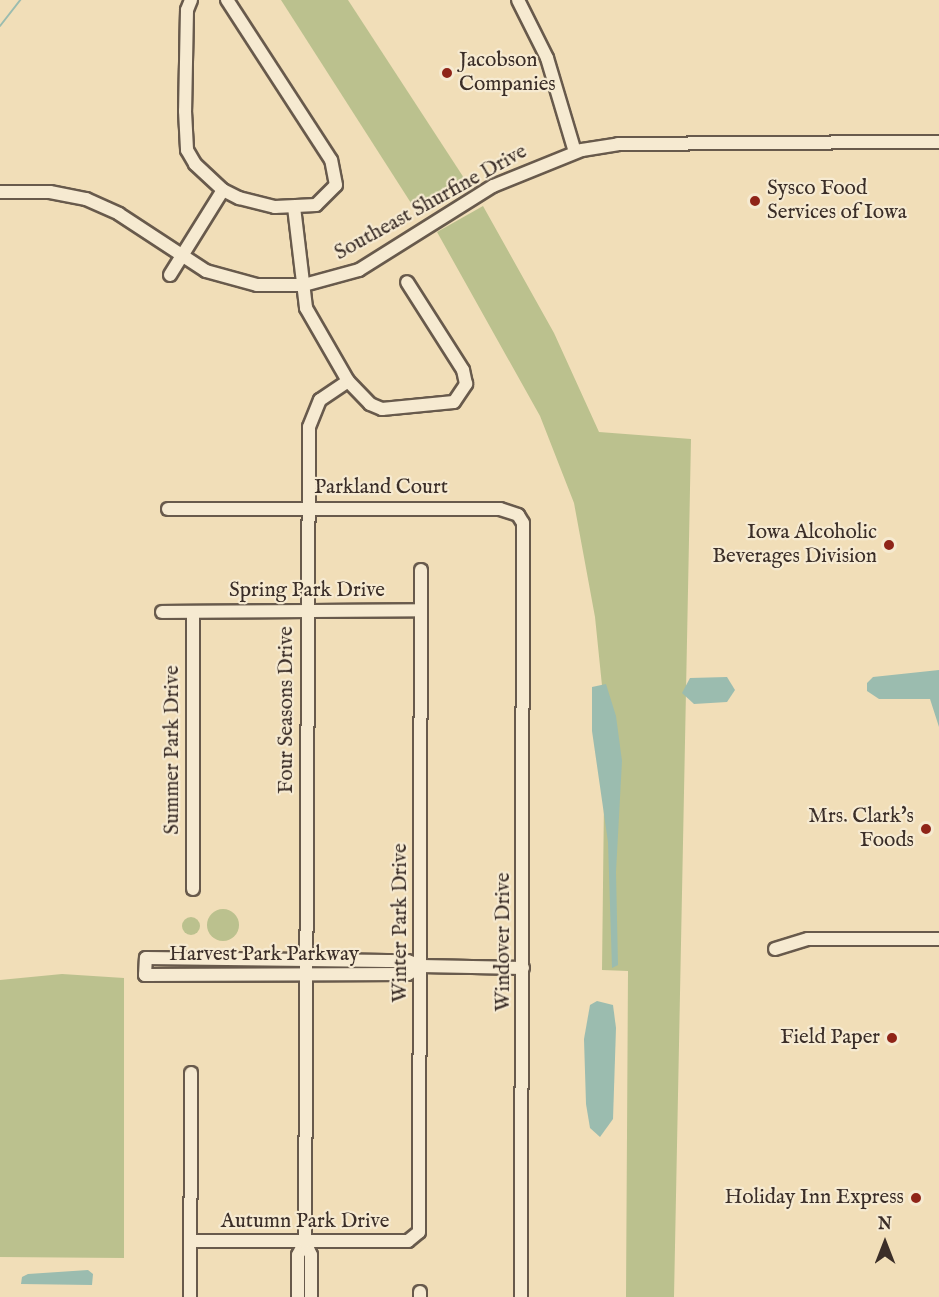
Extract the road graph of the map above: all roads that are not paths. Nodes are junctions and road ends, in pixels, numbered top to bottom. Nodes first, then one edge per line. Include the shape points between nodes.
1 (191, 0) edge
2 (227, 0) edge
3 (518, 0) edge
4 (939, 142) edge
5 (575, 152) junction
6 (223, 190) junction
7 (0, 192) edge
8 (294, 207) junction
9 (181, 257) junction
10 (170, 275) dead end
11 (407, 282) dead end
12 (304, 285) junction
13 (348, 381) junction
14 (308, 507) junction
15 (168, 508) dead end
16 (421, 570) dead end
17 (525, 587) joint
18 (307, 609) junction
19 (421, 610) junction
20 (162, 612) dead end
21 (193, 612) junction
22 (193, 889) dead end
23 (939, 939) edge
24 (775, 949) dead end
25 (306, 958) junction
26 (421, 966) junction
27 (523, 968) junction
28 (306, 974) junction
29 (191, 1073) dead end
30 (417, 1236) joint
31 (190, 1241) junction
32 (305, 1242) junction
33 (190, 1297) edge
34 (298, 1297) edge
35 (311, 1297) edge
36 (521, 1297) edge

1 - 6 street via 187,10 187,150 195,164
2 - 8 street via 323,144 336,174 336,185 328,197 316,205
3 - 5 street via 547,58
4 - 5 street, Southeast Shurfine Drive via 618,144
5 - 12 street, Southeast Shurfine Drive via 493,186 359,270
6 - 8 street via 259,204
6 - 9 street
7 - 9 street, Southeast Shurfine Drive via 50,192 94,202 119,214
8 - 12 street
9 - 10 street
9 - 12 street, Southeast Shurfine Drive via 206,271 247,283
11 - 13 street via 463,370 466,384 462,394 454,402 442,405 382,409 370,404
12 - 13 street via 310,319
13 - 14 street, Four Seasons Drive via 320,400 309,419
14 - 15 street, Parkland Court
14 - 17 street, Parkland Court via 510,510 518,515 525,531
14 - 18 street, Four Seasons Drive
16 - 19 street, Winter Park Drive
17 - 27 street, Windover Drive
18 - 19 street, Spring Park Drive
18 - 21 street, Spring Park Drive
18 - 25 street, Four Seasons Drive
19 - 26 street, Winter Park Drive
20 - 21 street, Spring Park Drive
21 - 22 street, Summer Park Drive
23 - 24 street via 808,939
25 - 26 street, Harvest Park Parkway via 408,961
25 - 28 street, Four Seasons Drive
25 - 28 street, Harvest Park Parkway via 146,958 146,975
26 - 27 street, Harvest Park Parkway
26 - 28 street, Harvest Park Parkway via 408,974
26 - 30 street, Winter Park Drive
27 - 36 street, Windover Drive
28 - 32 street, Four Seasons Drive
29 - 31 street
30 - 32 street, Autumn Park Drive via 408,1241
31 - 32 street, Autumn Park Drive
31 - 33 street
32 - 34 street, Four Seasons Drive via 298,1255
32 - 35 street, Four Seasons Drive via 311,1255

